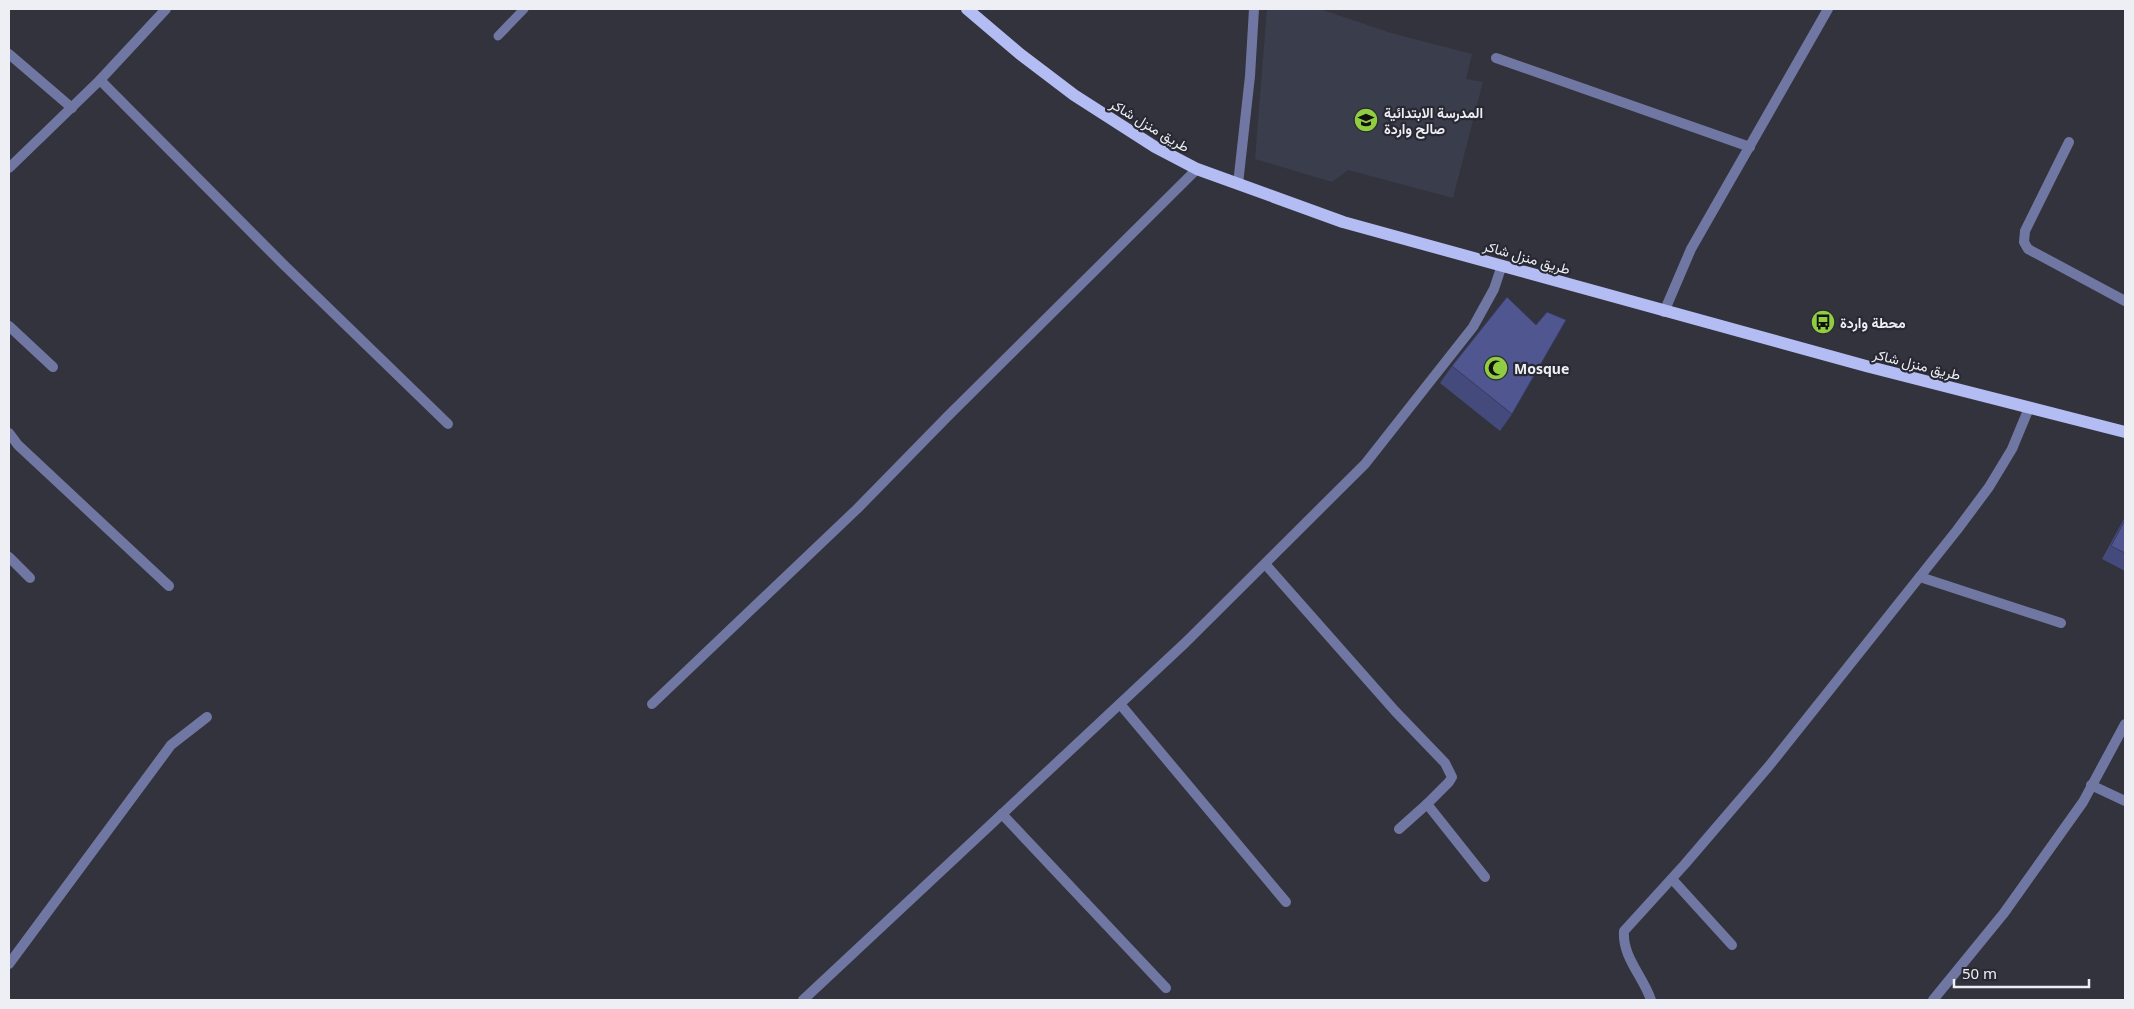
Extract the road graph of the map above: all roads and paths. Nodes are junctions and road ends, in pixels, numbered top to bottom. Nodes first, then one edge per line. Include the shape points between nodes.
1 (166, 9) edge
2 (524, 9) edge
3 (967, 9) edge
4 (1254, 9) edge
5 (1828, 9) edge
6 (498, 36) dead end
7 (9, 54) edge
8 (1496, 58) dead end
9 (100, 80) junction
10 (72, 108) junction
11 (2069, 142) dead end
12 (1750, 147) junction
13 (9, 168) edge
14 (1197, 170) junction
15 (1238, 184) junction
16 (1502, 265) junction
17 (2125, 301) edge
18 (1664, 312) junction
19 (9, 326) edge
20 (53, 367) dead end
21 (2029, 408) junction
22 (448, 424) dead end
23 (2125, 432) edge
24 (9, 434) edge
25 (9, 557) edge
26 (1266, 565) junction
27 (1920, 576) junction
28 (30, 578) dead end
29 (168, 586) dead end
30 (2061, 623) dead end
31 (652, 704) dead end
32 (1120, 704) junction
33 (207, 717) dead end
34 (2125, 724) edge
35 (2091, 785) junction
36 (2125, 801) edge
37 (1427, 804) junction
38 (1002, 814) junction
39 (1399, 828) dead end
40 (1485, 877) dead end
41 (1672, 879) junction
42 (1286, 902) dead end
43 (1732, 945) dead end
44 (9, 964) edge
45 (1166, 988) dead end
46 (1937, 999) edge
47 (803, 1000) edge
48 (1651, 1000) edge

1 - 9 street
2 - 6 lane
3 - 14 main road, طريق منزل شاكر via 1074,95 1155,148
4 - 15 street
5 - 12 street
7 - 10 street
8 - 12 street
9 - 10 street
9 - 22 street
10 - 13 street
11 - 17 street via 2025,231 2024,242 2028,249
12 - 18 street via 1691,249
14 - 15 main road, طريق منزل شاكر
14 - 31 street via 857,509
15 - 16 main road, طريق منزل شاكر via 1343,222
16 - 18 main road, طريق منزل شاكر
16 - 26 street via 1494,290 1473,327 1446,364 1365,464 1310,516
18 - 21 main road, طريق منزل شاكر
19 - 20 street
21 - 23 main road, طريق منزل شاكر
21 - 27 street via 2012,449 1989,486
24 - 29 street
25 - 28 street
26 - 32 street
26 - 37 street via 1445,763 1452,777
27 - 30 street
27 - 41 street via 1769,766
32 - 38 street
32 - 42 street
33 - 44 street via 171,745
34 - 35 street
35 - 36 street
35 - 46 street via 2083,802 2004,913
37 - 39 street
37 - 40 street
38 - 45 street
38 - 47 street
41 - 43 street
41 - 48 street via 1624,931 1626,952

